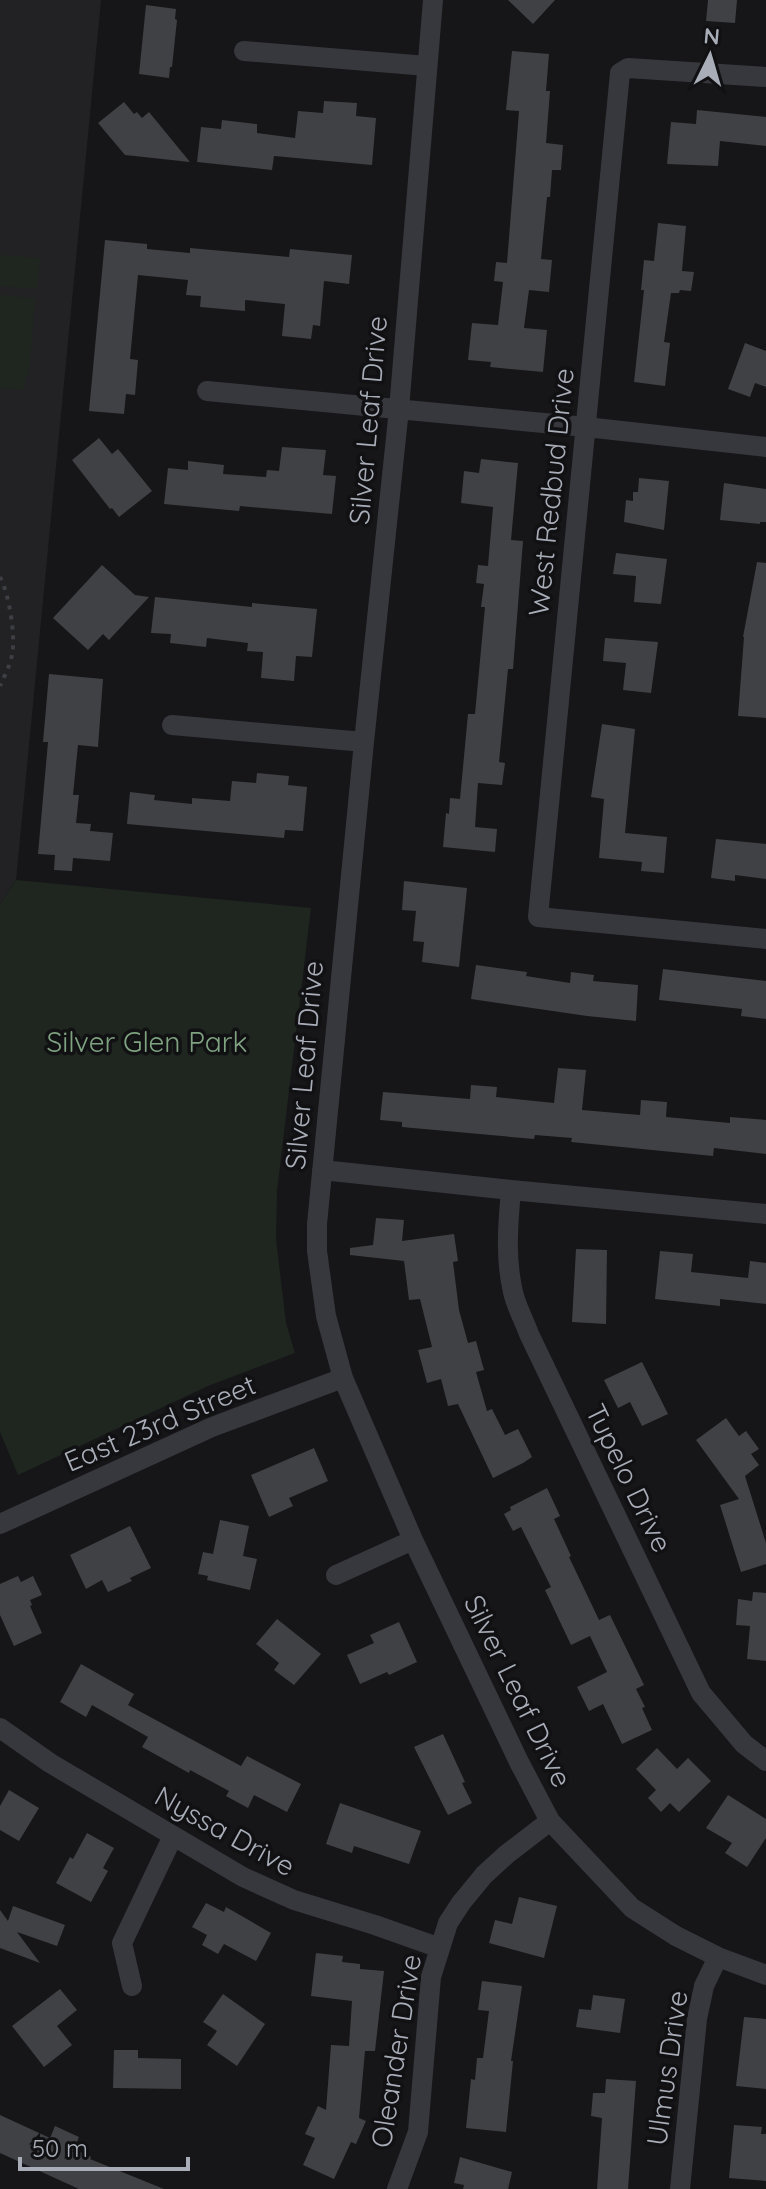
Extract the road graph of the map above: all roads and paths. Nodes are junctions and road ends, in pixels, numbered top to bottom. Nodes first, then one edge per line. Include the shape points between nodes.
1 (433, 0) edge
2 (244, 51) dead end
3 (427, 66) junction
4 (766, 77) edge
5 (207, 391) dead end
6 (399, 409) junction
7 (586, 427) junction
8 (766, 447) edge
9 (0, 577) edge
10 (0, 686) edge
11 (172, 725) dead end
12 (364, 742) junction
13 (766, 939) edge
14 (322, 1170) junction
15 (511, 1190) junction
16 (766, 1214) edge
17 (343, 1378) junction
18 (0, 1524) edge
19 (413, 1540) junction
20 (336, 1575) dead end
21 (0, 1728) edge
22 (766, 1761) edge
23 (550, 1821) junction
24 (173, 1836) junction
25 (440, 1948) junction
26 (718, 1957) junction
27 (766, 1975) edge
28 (132, 1986) dead end
29 (397, 2189) edge
30 (680, 2189) edge

1 - 3 street, Silver Leaf Drive
2 - 3 street
3 - 6 street, Silver Leaf Drive
4 - 7 street, West Redbud Drive via 628,68 620,73
5 - 6 street
6 - 7 street
6 - 12 street, Silver Leaf Drive
7 - 8 street
7 - 13 street, West Redbud Drive via 538,917
9 - 10 path via 6,589 12,654
11 - 12 street
12 - 14 street, Silver Leaf Drive
14 - 15 street
14 - 17 street, Silver Leaf Drive via 317,1251 326,1316
15 - 16 street
15 - 22 street, Tupelo Drive via 508,1262 529,1334 701,1693 744,1744
17 - 18 street, East 23rd Street via 212,1427
17 - 19 street, Silver Leaf Drive
19 - 20 street
19 - 23 street, Silver Leaf Drive
21 - 24 street, Nyssa Drive
23 - 25 street, Oleander Drive via 484,1875 448,1923
23 - 26 street, Silver Leaf Drive via 632,1908
24 - 25 street, Nyssa Drive via 294,1900
24 - 28 street via 122,1943
25 - 29 street, Oleander Drive via 431,1977 418,2132
26 - 27 street, Silver Leaf Drive
26 - 30 street, Ulmus Drive via 697,2019

